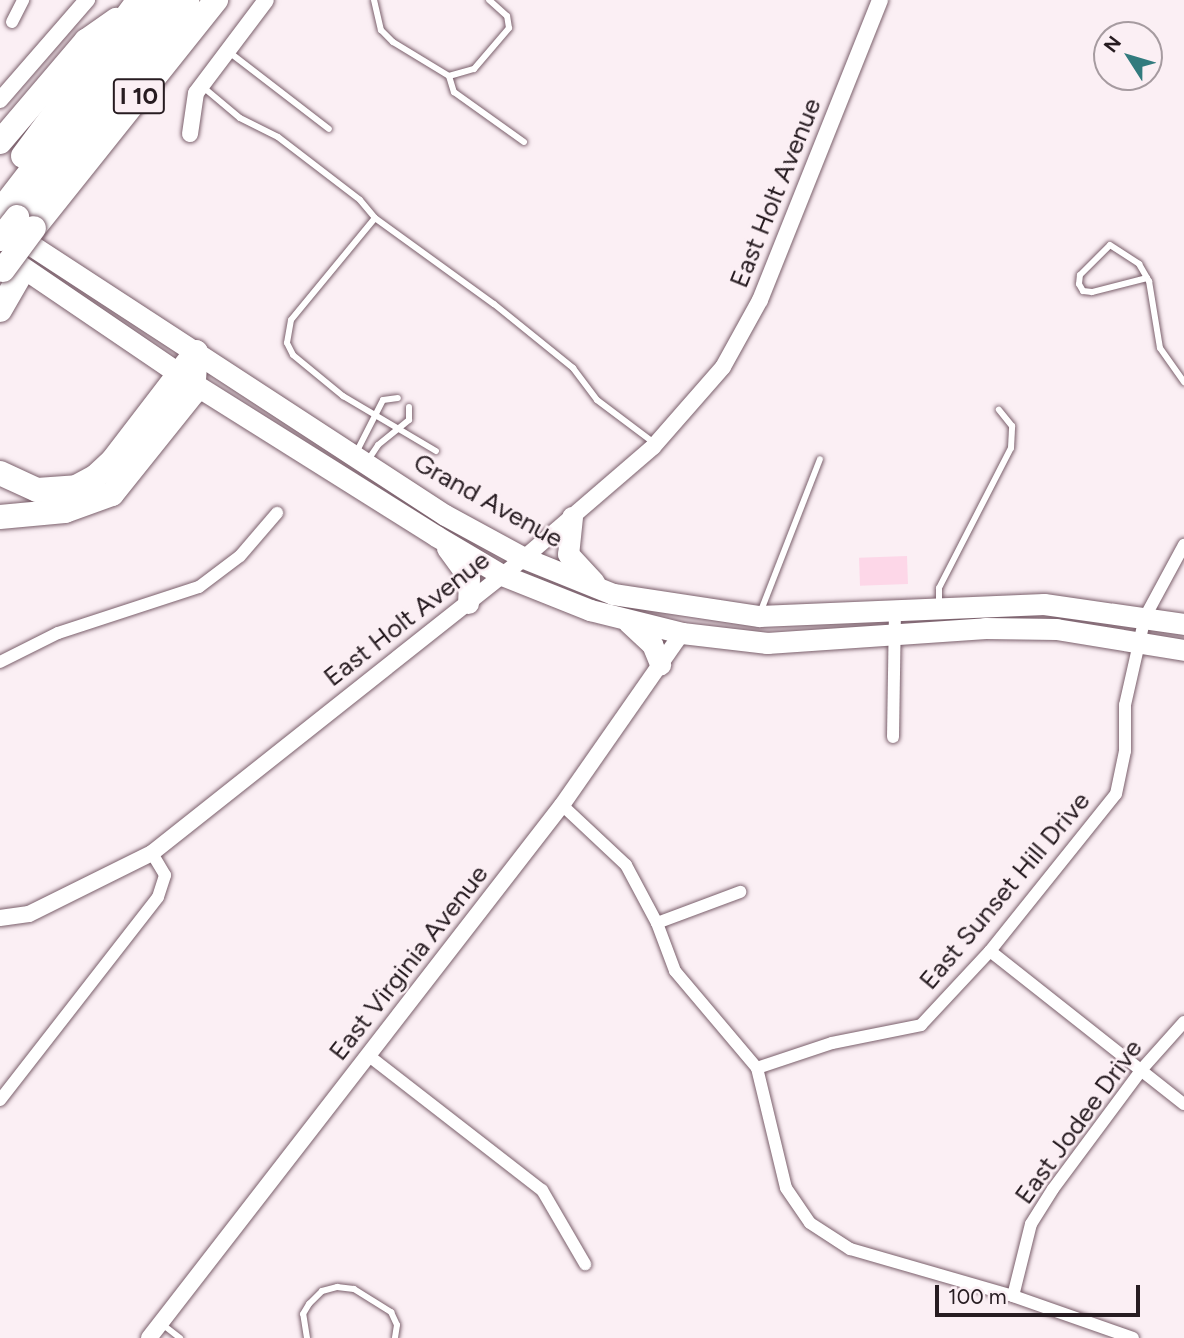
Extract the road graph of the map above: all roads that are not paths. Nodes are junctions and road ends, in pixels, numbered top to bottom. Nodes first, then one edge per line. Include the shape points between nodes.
1 (23, 0) edge
2 (87, 0) edge
3 (163, 0) edge
4 (187, 0) edge
5 (216, 0) edge
6 (266, 0) edge
7 (374, 0) edge
8 (489, 0) edge
9 (880, 0) edge
10 (135, 5) edge
11 (12, 22) dead end
12 (227, 51) junction
13 (449, 76) junction
14 (201, 86) junction
15 (0, 100) edge
16 (329, 130) dead end
17 (190, 134) dead end
18 (0, 142) edge
19 (524, 142) dead end
20 (14, 216) edge
21 (374, 218) junction
22 (0, 239) edge
23 (5, 269) edge
24 (1147, 278) junction
25 (0, 310) edge
26 (196, 352) junction
27 (186, 378) junction
28 (1184, 382) edge
29 (398, 398) dead end
30 (409, 407) dead end
31 (999, 410) dead end
32 (376, 413) junction
33 (397, 426) junction
34 (655, 444) junction
35 (436, 450) dead end
36 (361, 459) junction
37 (820, 459) dead end
38 (0, 474) edge
39 (277, 513) dead end
40 (0, 517) edge
41 (572, 517) junction
42 (436, 537) junction
43 (1184, 545) edge
44 (524, 558) junction
45 (502, 575) junction
46 (607, 592) junction
47 (467, 603) junction
48 (939, 608) junction
49 (698, 610) junction
50 (895, 612) junction
51 (759, 616) junction
52 (1145, 617) junction
53 (624, 619) junction
54 (1184, 624) edge
55 (682, 633) junction
56 (895, 635) junction
57 (1139, 642) junction
58 (1184, 650) edge
59 (0, 663) edge
60 (660, 664) junction
61 (893, 737) dead end
62 (562, 805) junction
63 (152, 853) junction
64 (740, 892) dead end
65 (0, 918) edge
66 (657, 923) junction
67 (990, 951) junction
68 (1184, 1022) edge
69 (369, 1056) junction
70 (757, 1068) junction
71 (1142, 1069) junction
72 (0, 1100) edge
73 (1184, 1104) edge
74 (585, 1264) dead end
75 (1013, 1296) junction
76 (161, 1323) junction
77 (149, 1338) edge
78 (180, 1338) edge
79 (307, 1338) edge
80 (395, 1338) edge
81 (1133, 1338) edge

1 - 11 street
2 - 15 street
3 - 20 highway
4 - 20 highway
5 - 20 highway, I 10 via 62,192
6 - 12 street
7 - 13 lane via 381,30
8 - 13 lane via 507,16 509,28 474,69
9 - 34 street, East Holt Avenue via 760,300 723,368
10 - 18 highway via 86,41
10 - 20 highway, I 10
12 - 14 street
12 - 16 lane
13 - 19 lane via 454,92
14 - 17 street via 195,93
14 - 21 lane via 240,118 278,137 360,200
20 - 22 highway, bridge
20 - 23 highway
20 - 26 main road, Grand Avenue
21 - 32 lane via 286,330 293,355 343,396
21 - 34 lane via 494,303 573,368 597,400
23 - 25 highway
23 - 27 main road, Grand Avenue
24 - 24 lane via 1139,264 1110,245 1080,275 1079,284 1083,291 1092,292
24 - 28 lane via 1160,348
26 - 27 highway
26 - 36 main road, Grand Avenue
27 - 38 highway via 95,477 76,486 47,490
27 - 40 highway via 193,393 112,494 65,511
27 - 42 main road, Grand Avenue
29 - 32 lane via 383,400
30 - 33 lane via 409,420
31 - 48 lane via 1012,426 1011,448 939,588
32 - 33 lane
32 - 36 lane
33 - 35 lane
33 - 36 lane
34 - 41 street, East Holt Avenue
36 - 44 main road, Grand Avenue via 445,515
37 - 51 lane
39 - 59 street via 240,556 199,587 58,634
41 - 44 street, East Holt Avenue
41 - 46 main road via 568,554 579,570
42 - 45 main road, Grand Avenue
42 - 47 main road via 469,578
43 - 52 street, East Sunset Hill Drive
44 - 45 street, East Holt Avenue
44 - 46 main road, Grand Avenue
45 - 47 street, East Holt Avenue
45 - 53 main road, Grand Avenue
46 - 49 main road, Grand Avenue
47 - 63 street, East Holt Avenue
48 - 50 main road, Grand Avenue
48 - 52 main road, Grand Avenue via 1044,604
49 - 51 main road, Grand Avenue
49 - 55 street, East Virginia Avenue
50 - 51 main road, Grand Avenue
50 - 56 street
52 - 54 main road, Grand Avenue
52 - 57 street, East Sunset Hill Drive
53 - 55 main road, Grand Avenue
53 - 60 main road via 652,644
55 - 56 main road, Grand Avenue via 767,643
55 - 60 street, East Virginia Avenue
56 - 57 main road, Grand Avenue via 985,628 1056,629
56 - 61 street
57 - 58 main road, Grand Avenue
57 - 67 street, East Sunset Hill Drive via 1125,705 1125,751 1116,794
60 - 62 street, East Virginia Avenue
62 - 66 street via 626,865
62 - 69 street, East Virginia Avenue
63 - 65 street, East Holt Avenue via 29,914
63 - 72 street via 165,875 158,897
64 - 66 street
66 - 70 street via 675,971
67 - 70 street, East Sunset Hill Drive via 920,1025 832,1043
67 - 71 street
68 - 71 street, East Jodee Drive
69 - 74 street via 542,1190
69 - 76 street, East Virginia Avenue
70 - 75 street via 786,1188 810,1223 850,1249
71 - 73 street
71 - 75 street, East Jodee Drive via 1031,1224
75 - 81 street
76 - 77 street, East Virginia Avenue
76 - 78 lane
79 - 80 lane via 303,1314 322,1290 337,1287 354,1289 391,1312 397,1325

